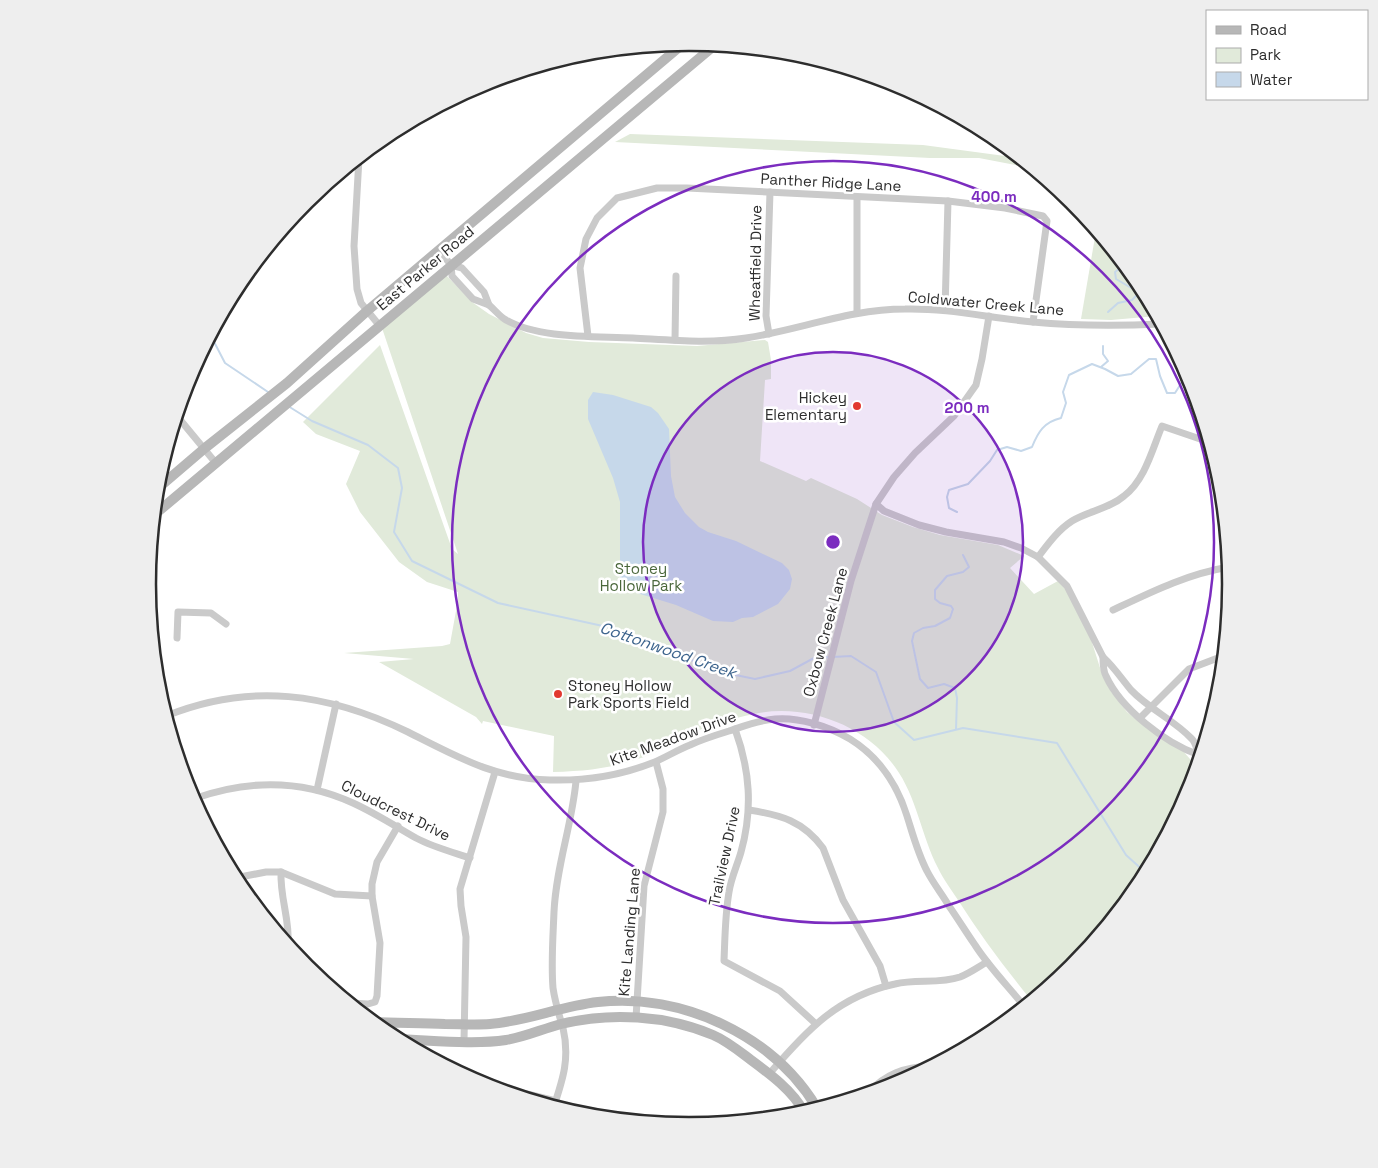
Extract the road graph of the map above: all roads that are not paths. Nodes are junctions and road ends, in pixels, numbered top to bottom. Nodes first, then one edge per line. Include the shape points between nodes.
1 (674, 51) edge
2 (707, 52) edge
3 (358, 166) edge
4 (770, 192) junction
5 (857, 197) junction
6 (948, 201) junction
7 (439, 250) junction
8 (451, 265) junction
9 (676, 276) dead end
10 (489, 305) junction
11 (945, 310) junction
12 (368, 311) junction
13 (856, 312) junction
14 (989, 316) junction
15 (1033, 322) junction
16 (1154, 324) edge
17 (379, 325) junction
18 (770, 334) junction
19 (588, 336) junction
20 (675, 340) junction
21 (182, 422) edge
22 (1202, 440) edge
23 (204, 448) junction
24 (216, 462) junction
25 (166, 481) edge
26 (876, 504) junction
27 (162, 508) edge
28 (1038, 557) junction
29 (1222, 568) edge
30 (1114, 610) dead end
31 (226, 624) dead end
32 (177, 638) dead end
33 (1102, 657) junction
34 (1216, 658) edge
35 (336, 704) junction
36 (1150, 708) junction
37 (172, 714) edge
38 (1140, 718) junction
39 (814, 725) junction
40 (735, 729) junction
41 (1196, 747) edge
42 (1193, 754) edge
43 (656, 762) junction
44 (495, 772) junction
45 (576, 781) junction
46 (318, 790) junction
47 (201, 796) edge
48 (749, 810) junction
49 (398, 826) junction
50 (470, 858) junction
51 (281, 872) junction
52 (244, 876) edge
53 (372, 896) junction
54 (289, 936) edge
55 (987, 962) junction
56 (886, 986) junction
57 (1020, 1001) edge
58 (636, 1002) junction
59 (361, 1004) edge
60 (556, 1010) junction
61 (636, 1018) junction
62 (386, 1022) edge
63 (464, 1024) junction
64 (561, 1024) junction
65 (816, 1024) junction
66 (414, 1040) edge
67 (464, 1041) junction
68 (780, 1062) junction
69 (911, 1068) edge
70 (770, 1073) junction
71 (882, 1080) edge
72 (556, 1100) edge
73 (814, 1102) edge
74 (800, 1105) edge

1 - 7 main road, East Parker Road
2 - 8 main road, East Parker Road
3 - 12 street via 355,272 359,297
4 - 5 street, Panther Ridge Lane
4 - 18 street, Wheatfield Drive via 766,316
4 - 19 street, Panther Ridge Lane via 657,188 617,198 597,218 586,239 580,268
5 - 6 street, Panther Ridge Lane
5 - 13 street
6 - 11 street
6 - 15 street, Panther Ridge Lane via 1005,208 1043,216 1047,221
7 - 8 street, Coldwater Creek Lane
7 - 12 main road, East Parker Road
8 - 10 street, Coldwater Creek Lane via 462,268 484,292
8 - 10 street, Coldwater Creek Lane via 452,276 473,299
8 - 17 main road, East Parker Road
9 - 20 street
10 - 19 street, Coldwater Creek Lane via 506,320 527,328 560,335
11 - 13 street, Coldwater Creek Lane via 904,308
11 - 14 street, Coldwater Creek Lane
12 - 17 street
12 - 23 main road, East Parker Road via 288,383
13 - 18 street, Coldwater Creek Lane
14 - 15 street, Coldwater Creek Lane
14 - 26 street, Oxbow Creek Lane via 976,385 954,416 894,477
15 - 16 street, Coldwater Creek Lane
17 - 24 main road, East Parker Road
18 - 20 street, Coldwater Creek Lane via 724,341
19 - 20 street, Coldwater Creek Lane
21 - 23 street
22 - 28 street via 1162,426 1133,488 1110,505 1060,529
23 - 24 street
23 - 25 main road, East Parker Road
24 - 27 main road, East Parker Road
26 - 28 street via 884,511 918,525 1004,542
26 - 39 street, Oxbow Creek Lane via 851,580
28 - 33 street via 1068,586
29 - 30 street via 1158,588
31 - 32 street via 212,613 178,612
33 - 36 street
33 - 38 street via 1105,674 1116,694
34 - 36 street via 1189,668
35 - 37 street, Kite Meadow Drive via 285,696 257,696 201,704
35 - 44 street, Kite Meadow Drive via 386,722
35 - 46 street
36 - 38 street
36 - 41 street via 1172,722 1193,740
38 - 42 street
39 - 40 street, Kite Meadow Drive via 773,719
39 - 55 street, Kite Meadow Drive via 852,740 885,770 903,804 928,873
40 - 43 street, Kite Meadow Drive via 694,743
40 - 48 street, Trailview Drive via 747,771
43 - 45 street, Kite Meadow Drive
43 - 58 street, Kite Landing Lane via 663,789 663,812 646,870
44 - 45 street, Kite Meadow Drive via 543,780
44 - 50 street
45 - 60 street via 574,804 560,860 555,909 552,976
46 - 47 street, Cloudcrest Drive via 257,784
46 - 49 street, Cloudcrest Drive via 353,803
48 - 56 street via 790,820 818,841 843,900 880,966
48 - 65 street, Trailview Drive via 726,909 724,961 780,991
49 - 50 street, Cloudcrest Drive via 417,838
49 - 53 street via 377,862
50 - 63 street via 460,889 466,937
51 - 52 street
51 - 53 street via 335,894
51 - 54 street via 280,888
53 - 59 street via 380,943 377,996 375,1002
55 - 56 street via 953,979
55 - 57 street, Kite Meadow Drive
56 - 65 street via 860,994
58 - 60 main road via 599,1002
58 - 61 street, Kite Landing Lane
58 - 68 main road via 673,1007 724,1025
60 - 63 main road via 510,1021
60 - 64 street
61 - 64 main road via 600,1018
61 - 70 main road via 687,1025 714,1036
62 - 63 main road
63 - 67 street
64 - 67 main road via 506,1040
64 - 72 street via 566,1062
65 - 68 street
66 - 67 main road
68 - 70 street
68 - 73 main road
69 - 71 street
70 - 74 main road

